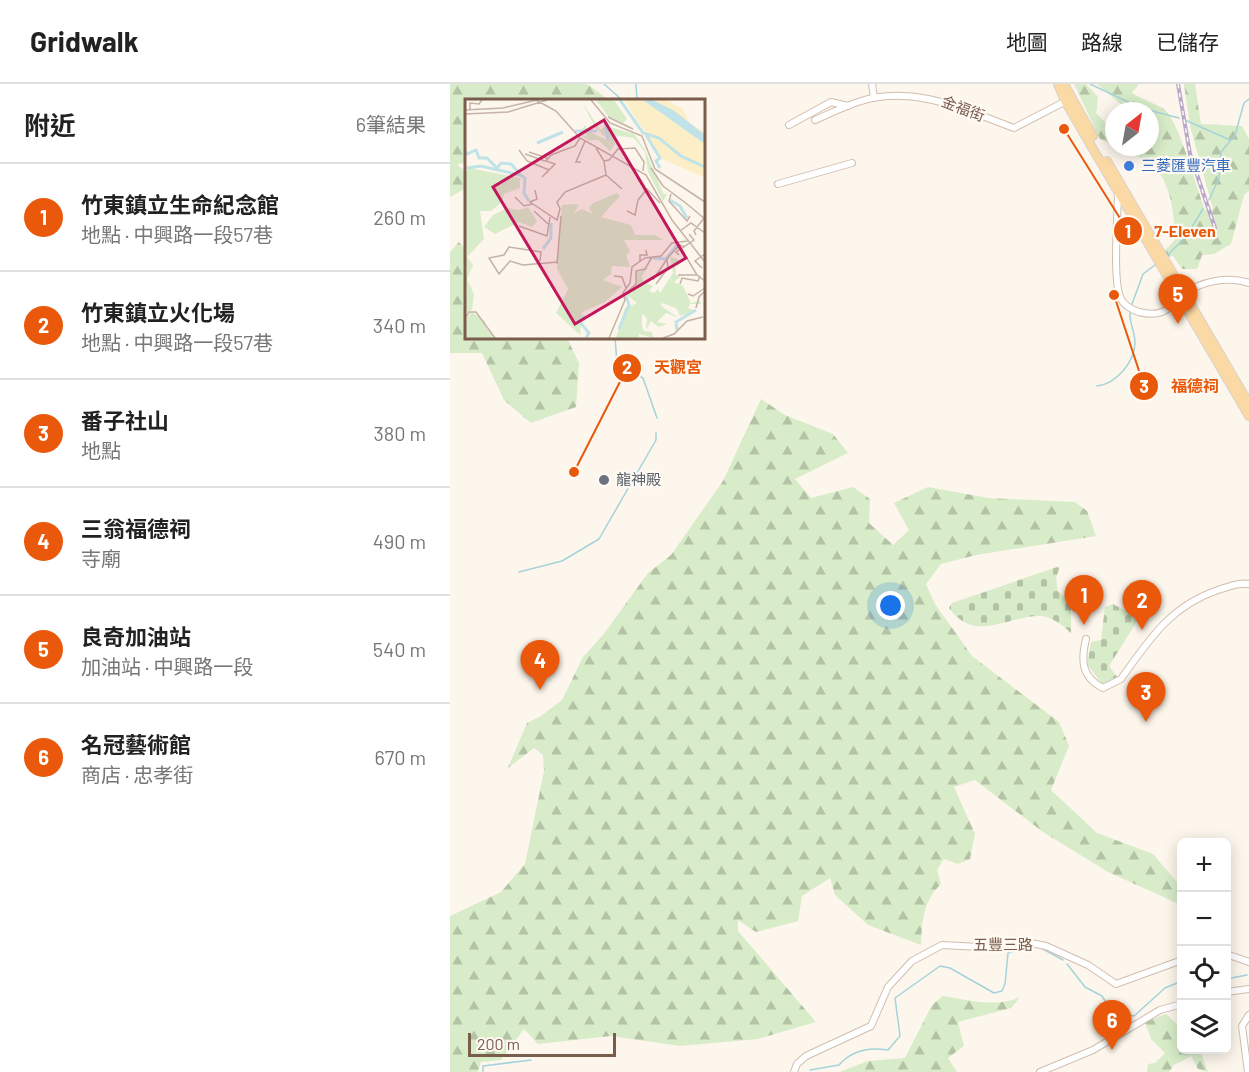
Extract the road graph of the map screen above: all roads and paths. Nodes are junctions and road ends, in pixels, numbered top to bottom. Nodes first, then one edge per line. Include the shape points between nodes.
1 (872, 84) edge
2 (1058, 84) edge
3 (1064, 84) edge
4 (874, 98) junction
5 (1068, 99) junction
6 (849, 106) junction
7 (815, 120) dead end
8 (789, 125) dead end
9 (852, 163) dead end
10 (778, 184) dead end
11 (1119, 188) junction
12 (1249, 282) edge
13 (1181, 296) junction
14 (1249, 404) edge
15 (1249, 416) edge
16 (1249, 584) edge
17 (1086, 639) dead end
18 (1231, 955) edge
19 (1177, 962) edge
20 (1249, 962) edge
21 (1249, 989) edge
22 (1231, 991) edge
23 (1177, 1005) edge
24 (1249, 1015) edge
25 (794, 1072) edge
26 (1040, 1072) edge
27 (1248, 1072) edge

1 - 4 street
2 - 5 main road
3 - 5 main road
4 - 5 street, 金福街 via 911,94 938,98 1014,128
4 - 6 street, 金福街
5 - 11 main road
6 - 7 street, 金福街
6 - 8 street, 金福街 via 831,102
9 - 10 street
11 - 13 main road
11 - 13 street via 1120,297 1129,308 1152,315 1168,309
12 - 13 street via 1222,280
13 - 14 main road
13 - 15 main road
16 - 17 street via 1207,594 1175,612 1121,679 1110,686 1096,684 1081,660
18 - 20 street
19 - 25 street, 五豐三路 via 1116,984 1088,965 1046,946 942,945 912,961 894,980 884,992 871,1026 806,1056
21 - 22 street
23 - 26 street via 1160,1010 1093,1050
24 - 27 street via 1242,1026

